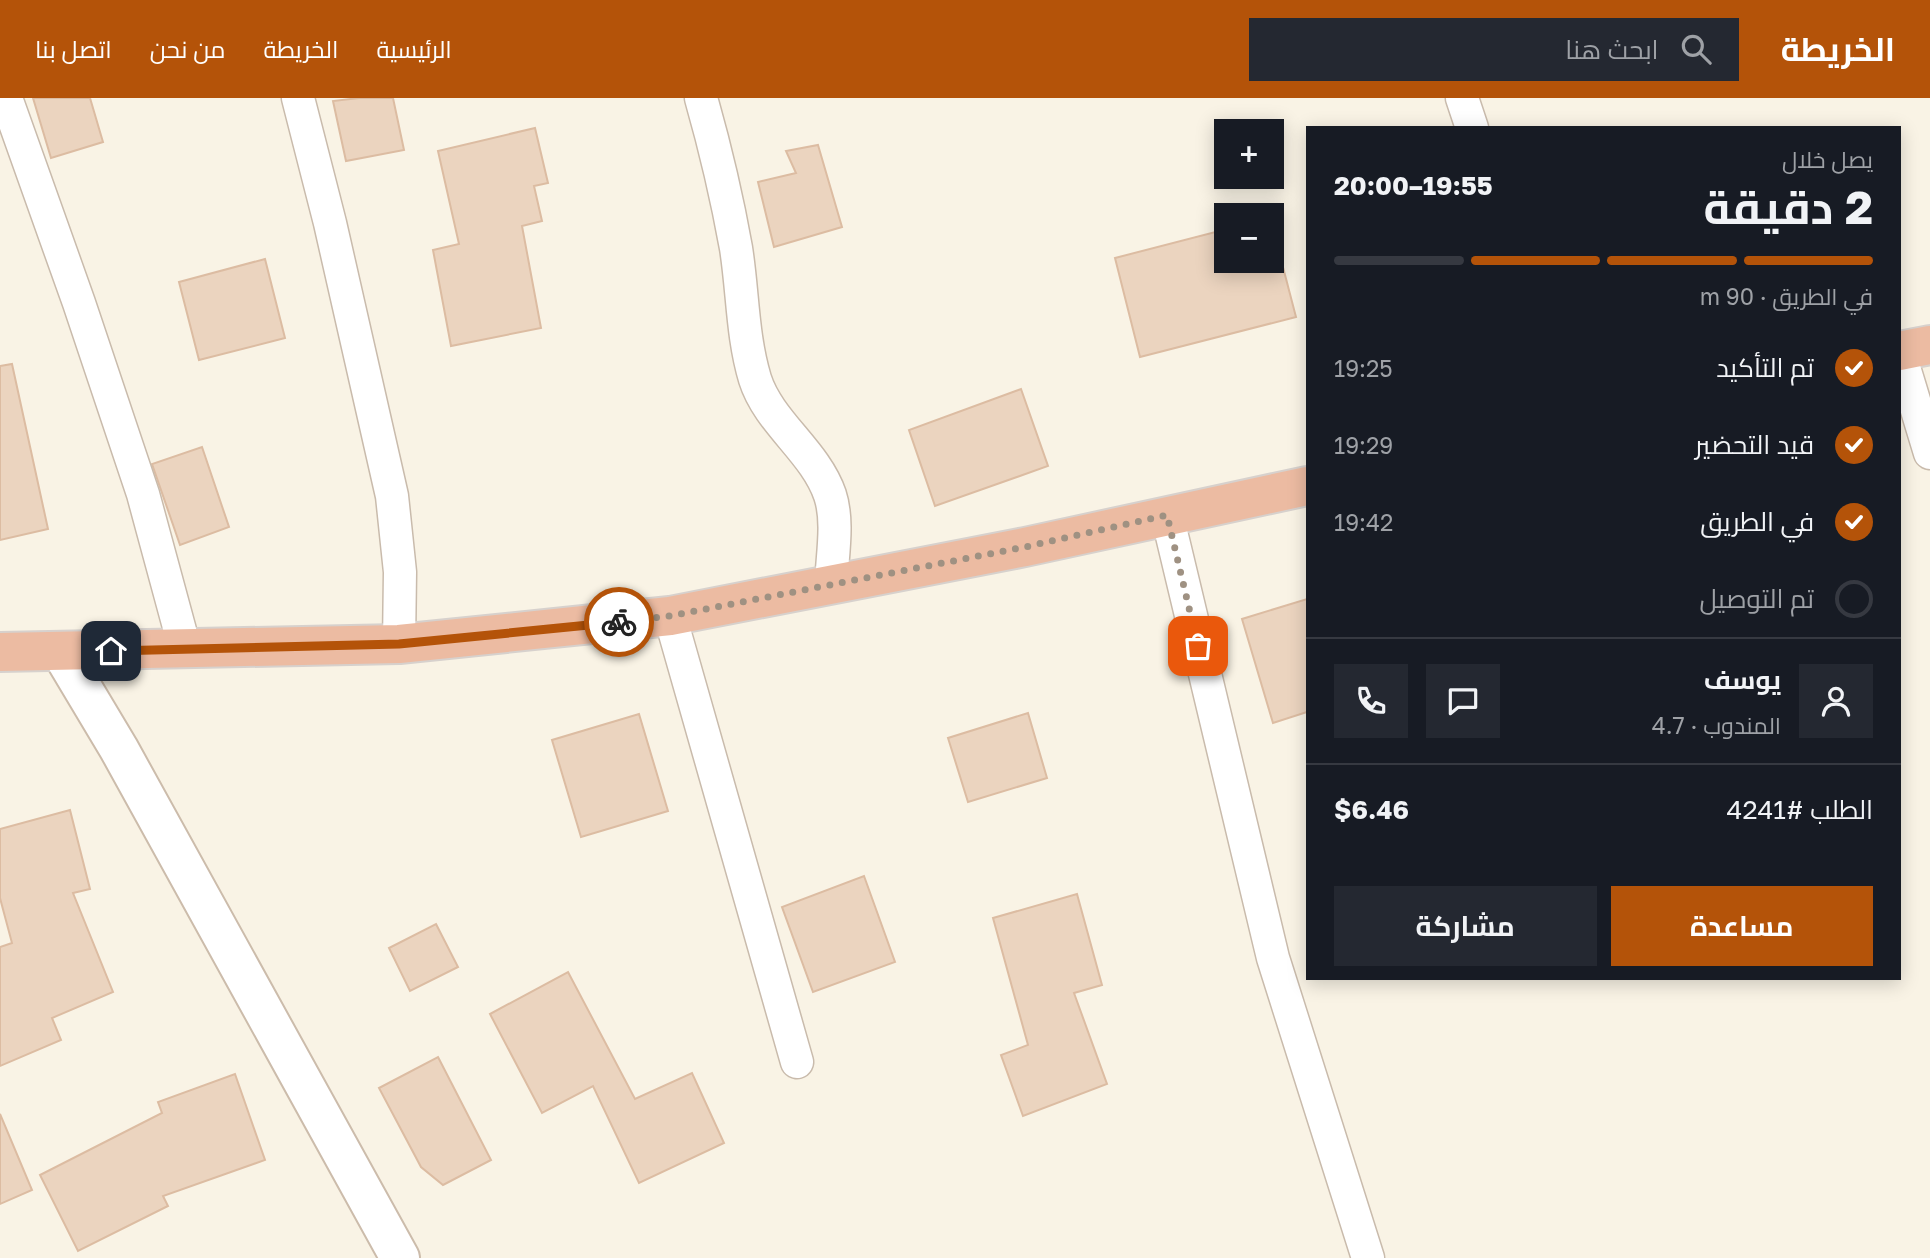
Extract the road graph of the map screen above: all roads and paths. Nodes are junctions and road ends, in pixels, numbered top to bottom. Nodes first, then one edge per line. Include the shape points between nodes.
1 (6, 98) edge
2 (298, 98) edge
3 (701, 98) edge
4 (1461, 98) edge
5 (1471, 126) edge
6 (1930, 345) edge
7 (1901, 351) edge
8 (1901, 358) edge
9 (1930, 453) edge
10 (1306, 486) edge
11 (1167, 515) junction
12 (831, 585) junction
13 (670, 616) junction
14 (399, 644) junction
15 (185, 649) junction
16 (0, 652) edge
17 (61, 652) junction
18 (797, 1062) dead end
19 (400, 1258) edge
20 (1368, 1258) edge

1 - 15 street via 143,494
2 - 14 street via 392,496 400,572
3 - 12 street via 736,248 747,346 756,381 830,495
4 - 5 street
6 - 7 highway
8 - 9 street
10 - 11 highway
11 - 12 highway
11 - 20 street via 1273,958
12 - 13 highway
13 - 14 highway
13 - 18 street
14 - 15 highway
15 - 17 highway
16 - 17 highway
17 - 19 street

